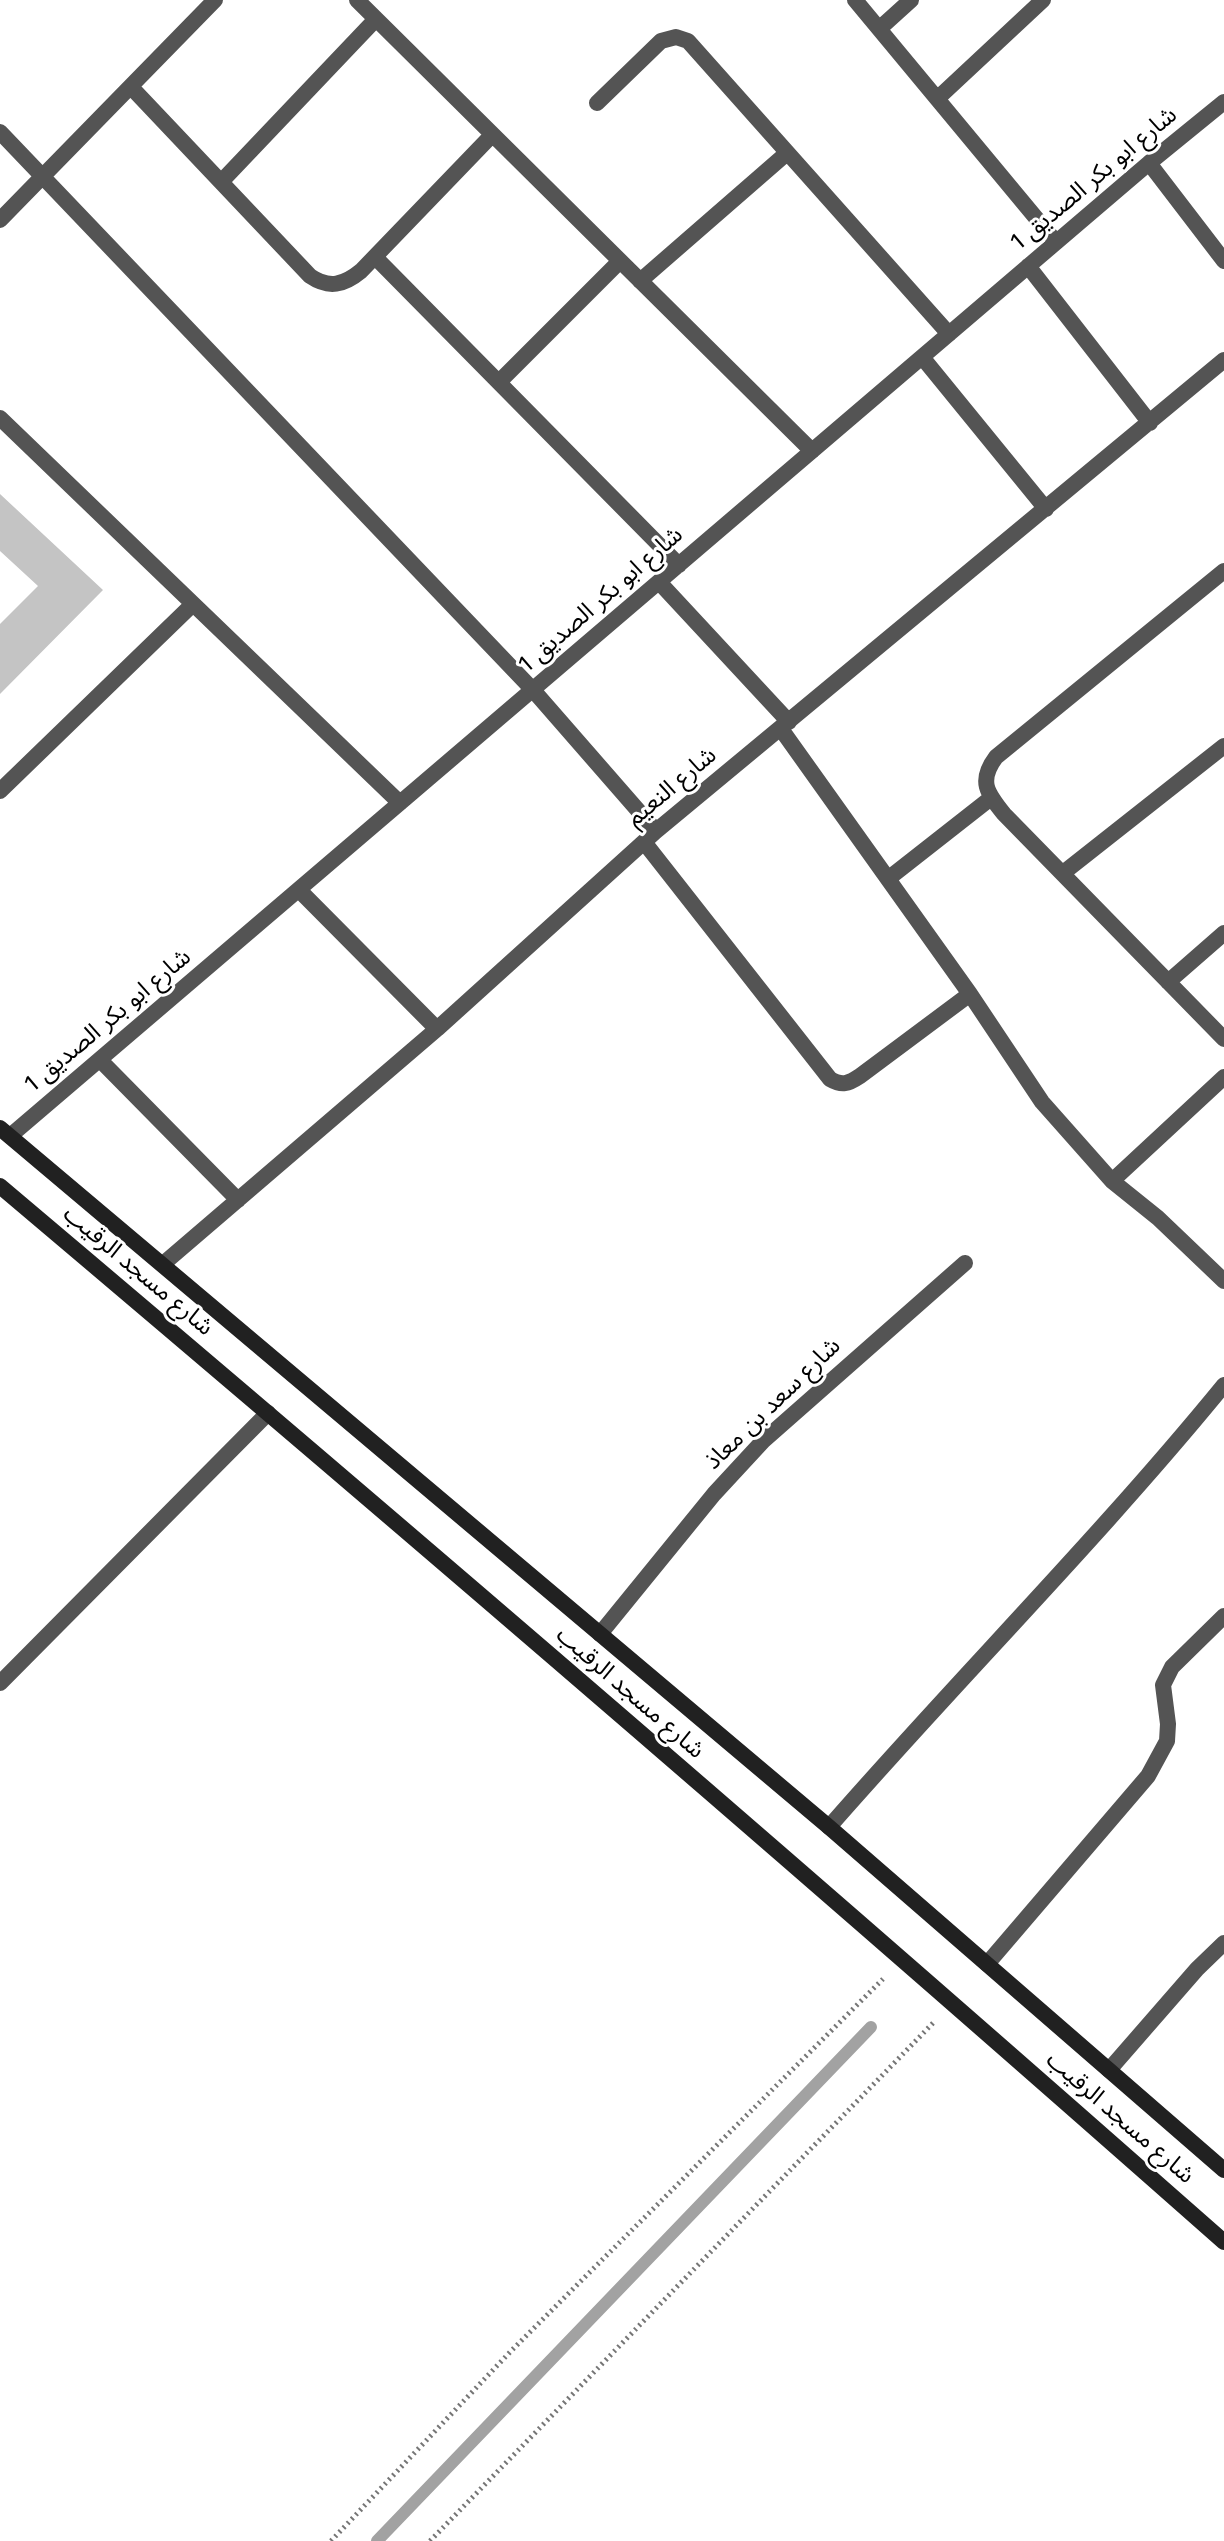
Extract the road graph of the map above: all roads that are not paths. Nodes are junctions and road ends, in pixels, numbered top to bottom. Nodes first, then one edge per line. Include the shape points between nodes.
1 (215, 0) edge
2 (357, 0) edge
3 (855, 0) edge
4 (911, 0) edge
5 (1043, 0) edge
6 (376, 19) junction
7 (879, 29) junction
8 (131, 87) junction
9 (938, 98) junction
10 (1224, 102) edge
11 (597, 103) dead end
12 (0, 132) edge
13 (492, 135) junction
14 (787, 153) junction
15 (1149, 163) junction
16 (42, 177) junction
17 (221, 182) junction
18 (0, 220) edge
19 (1056, 242) junction
20 (375, 257) junction
21 (620, 261) junction
22 (1224, 261) edge
23 (1028, 266) junction
24 (640, 281) junction
25 (949, 334) junction
26 (922, 357) junction
27 (1224, 360) edge
28 (499, 382) junction
29 (0, 418) edge
30 (1150, 423) junction
31 (812, 451) junction
32 (1046, 509) junction
33 (679, 565) junction
34 (1224, 571) edge
35 (659, 582) junction
36 (193, 604) junction
37 (533, 690) junction
38 (785, 726) junction
39 (1224, 746) edge
40 (0, 791) edge
41 (991, 798) junction
42 (400, 803) junction
43 (650, 836) junction
44 (1063, 873) junction
45 (889, 878) junction
46 (299, 890) junction
47 (1224, 933) edge
48 (1168, 982) junction
49 (970, 994) junction
50 (437, 1029) junction
51 (1224, 1039) edge
52 (100, 1060) junction
53 (1224, 1077) edge
54 (5, 1132) edge
55 (1112, 1181) junction
56 (0, 1186) edge
57 (238, 1200) junction
58 (965, 1263) dead end
59 (163, 1264) junction
60 (1224, 1281) edge
61 (1224, 1385) edge
62 (268, 1413) junction
63 (1224, 1616) edge
64 (600, 1634) junction
65 (0, 1683) edge
66 (829, 1827) junction
67 (1224, 1943) edge
68 (987, 1964) junction
69 (1109, 2070) junction
70 (1224, 2169) edge
71 (1224, 2242) edge

1 - 8 street
2 - 6 street
3 - 7 street
4 - 7 street
5 - 9 street
6 - 13 street
6 - 17 street
7 - 9 street
8 - 16 street
8 - 17 street
9 - 19 street
10 - 15 street, شارع ابو بكر الصديق 1
11 - 14 street via 661,41 676,37 688,41
12 - 16 street
13 - 20 street
13 - 21 street
14 - 24 street
14 - 25 street
15 - 19 street, شارع ابو بكر الصديق 1
15 - 22 street
16 - 18 street
16 - 37 street
17 - 20 street via 321,284 351,280
19 - 23 street, شارع ابو بكر الصديق 1
20 - 28 street
21 - 24 street
21 - 28 street
23 - 25 street, شارع ابو بكر الصديق 1
23 - 30 street
24 - 31 street
25 - 26 street, شارع ابو بكر الصديق 1
26 - 31 street, شارع ابو بكر الصديق 1
26 - 32 street
27 - 30 street, شارع النعيم
28 - 33 street
29 - 36 street
30 - 32 street, شارع النعيم
31 - 33 street, شارع ابو بكر الصديق 1
32 - 38 street, شارع النعيم
33 - 35 street, شارع ابو بكر الصديق 1
34 - 41 street via 996,757 985,784
35 - 37 street, شارع ابو بكر الصديق 1
35 - 38 street
36 - 40 street
36 - 42 street
37 - 42 street, شارع ابو بكر الصديق 1
37 - 43 street
38 - 43 street, شارع النعيم
38 - 45 street
39 - 44 street
41 - 44 street
41 - 45 street
42 - 46 street, شارع ابو بكر الصديق 1
43 - 49 street via 839,1085 850,1083
43 - 50 street, شارع النعيم
44 - 48 street
45 - 49 street
46 - 50 street
46 - 52 street, شارع ابو بكر الصديق 1
47 - 48 street
48 - 51 street
49 - 55 street via 1042,1102
50 - 57 street, شارع النعيم
52 - 54 street, شارع ابو بكر الصديق 1
52 - 57 street
53 - 55 street
54 - 59 main road, شارع مسجد الرقيب
55 - 60 street
56 - 62 main road, شارع مسجد الرقيب
57 - 59 street, شارع النعيم
58 - 64 street, شارع سعد بن معاذ via 763,1441
59 - 64 main road, شارع مسجد الرقيب
61 - 66 street via 1161,1462
62 - 65 street
62 - 71 main road, شارع مسجد الرقيب via 903,1958
63 - 68 street via 1172,1667 1163,1685 1167,1741 1148,1776
64 - 66 main road, شارع مسجد الرقيب
66 - 68 main road, شارع مسجد الرقيب
67 - 69 street
68 - 69 main road, شارع مسجد الرقيب
69 - 70 main road, شارع مسجد الرقيب

